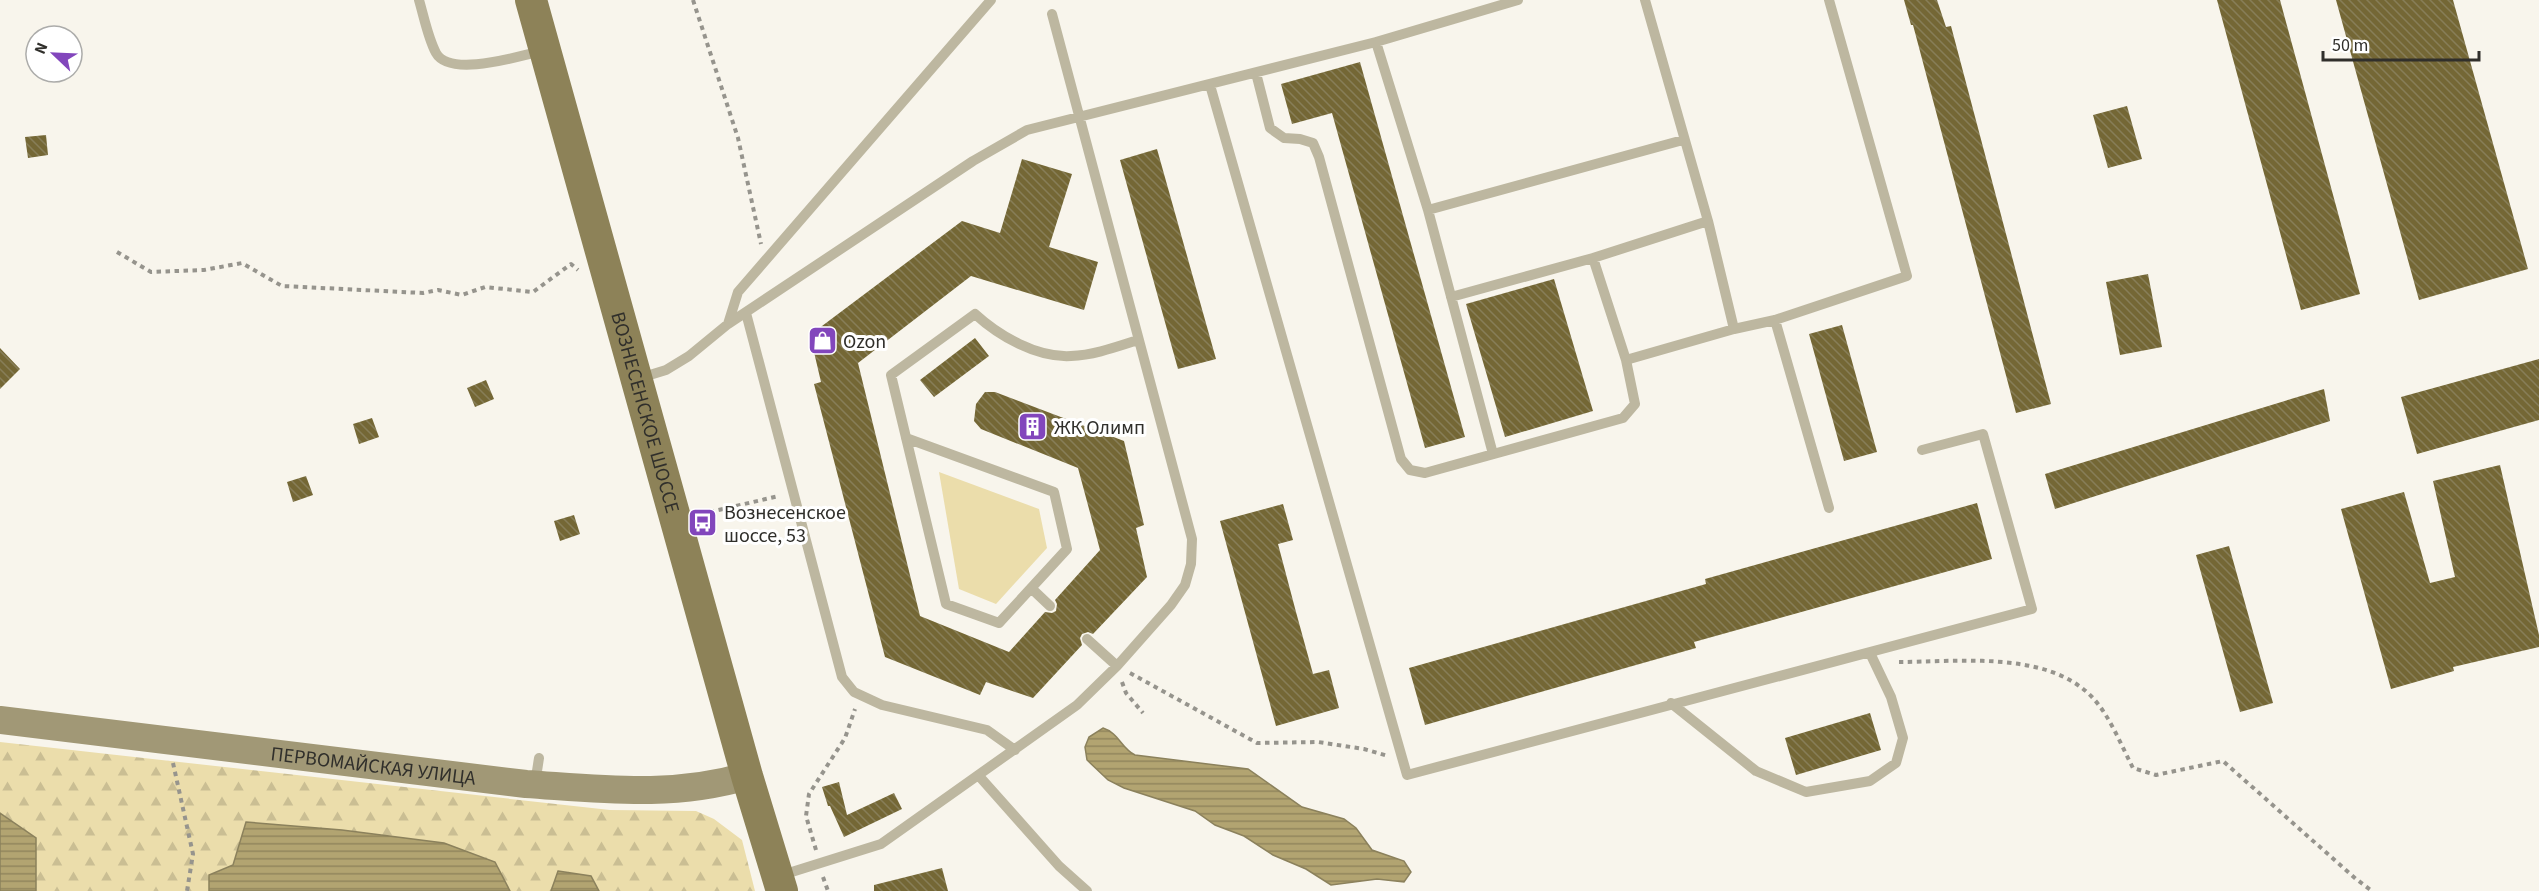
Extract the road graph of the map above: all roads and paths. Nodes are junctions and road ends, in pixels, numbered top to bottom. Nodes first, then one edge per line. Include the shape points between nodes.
1 (419, 0) edge
2 (531, 0) edge
3 (693, 0) edge
4 (991, 0) edge
5 (1518, 0) edge
6 (1645, 0) edge
7 (1829, 0) edge
8 (1052, 14) dead end
9 (1376, 42) junction
10 (545, 50) junction
11 (1256, 73) junction
12 (1210, 86) junction
13 (1078, 118) junction
14 (1683, 140) junction
15 (1428, 210) junction
16 (1708, 221) junction
17 (117, 252) dead end
18 (1593, 258) junction
19 (765, 262) junction
20 (582, 273) dead end
21 (1451, 297) junction
22 (746, 313) junction
23 (1775, 320) junction
24 (728, 324) junction
25 (1734, 329) junction
26 (1138, 340) junction
27 (1626, 360) junction
28 (636, 379) junction
29 (906, 438) junction
30 (1922, 450) dead end
31 (1492, 454) junction
32 (794, 492) junction
33 (1829, 508) dead end
34 (701, 514) dead end
35 (1031, 588) junction
36 (1050, 606) dead end
37 (1088, 639) dead end
38 (1870, 653) junction
39 (1117, 666) junction
40 (860, 695) junction
41 (1671, 703) junction
42 (1143, 713) dead end
43 (0, 720) edge
44 (173, 741) junction
45 (1016, 750) junction
46 (1403, 759) junction
47 (747, 776) junction
48 (979, 776) junction
49 (820, 864) junction
50 (780, 883) edge
51 (187, 891) edge
52 (828, 891) edge
53 (1087, 891) edge
54 (2373, 891) edge

1 - 10 lane via 437,54 447,62 489,63
2 - 10 main road, ВОЗНЕСЕНСКОЕ ШОССЕ
3 - 19 path via 738,138
4 - 19 lane
5 - 9 lane
6 - 14 lane
7 - 23 lane via 1907,276
8 - 13 lane
9 - 11 lane
9 - 15 lane
10 - 28 main road, ВОЗНЕСЕНСКОЕ ШОССЕ
11 - 12 lane
11 - 31 lane via 1270,128 1284,138 1313,143 1319,157 1401,459 1410,470 1425,473
12 - 13 lane
12 - 46 lane
13 - 22 lane via 1028,130 973,161
13 - 26 lane
14 - 15 lane
14 - 16 lane
15 - 21 lane
16 - 18 lane
16 - 25 lane
17 - 20 path via 151,272 204,270 242,263 282,286 362,292 423,294 438,290 462,295 485,287 533,292 571,264
18 - 21 lane
18 - 27 lane
19 - 24 lane via 738,292
21 - 31 lane
22 - 24 lane
22 - 32 lane
23 - 25 lane
23 - 33 lane
24 - 28 lane via 666,370
25 - 27 lane
26 - 29 lane via 1098,353 1069,356 1015,342 975,315 891,375
26 - 39 lane via 1192,539 1191,564 1185,585 1172,604
27 - 31 lane via 1635,404 1623,417
28 - 47 main road, ВОЗНЕСЕНСКОЕ ШОССЕ
29 - 35 lane via 1054,492 1067,549
29 - 35 lane via 946,604 999,623
30 - 38 lane via 1983,434 2032,609
32 - 34 path
32 - 40 lane via 842,676
35 - 36 lane
37 - 39 lane
38 - 41 lane
38 - 41 lane via 1891,697 1903,738 1896,763 1869,782 1806,792 1756,771
38 - 54 path via 1891,662 2016,662 2072,681 2092,697 2133,768 2156,775 2223,761
39 - 42 path via 1126,693
39 - 45 lane via 1077,705
39 - 46 path via 1257,742 1318,742
40 - 45 lane via 882,705 987,730
40 - 49 path via 845,738 809,794 806,816
41 - 46 lane via 1407,775
43 - 44 street, ПЕРВОМАЙСКАЯ УЛИЦА
44 - 47 street, ПЕРВОМАЙСКАЯ УЛИЦА via 537,771 614,791 719,784
44 - 51 path via 173,768 193,854
45 - 48 lane
47 - 50 main road, ВОЗНЕСЕНСКОЕ ШОССЕ
48 - 49 lane via 881,844
48 - 53 lane via 1059,866
49 - 50 lane
49 - 52 path

